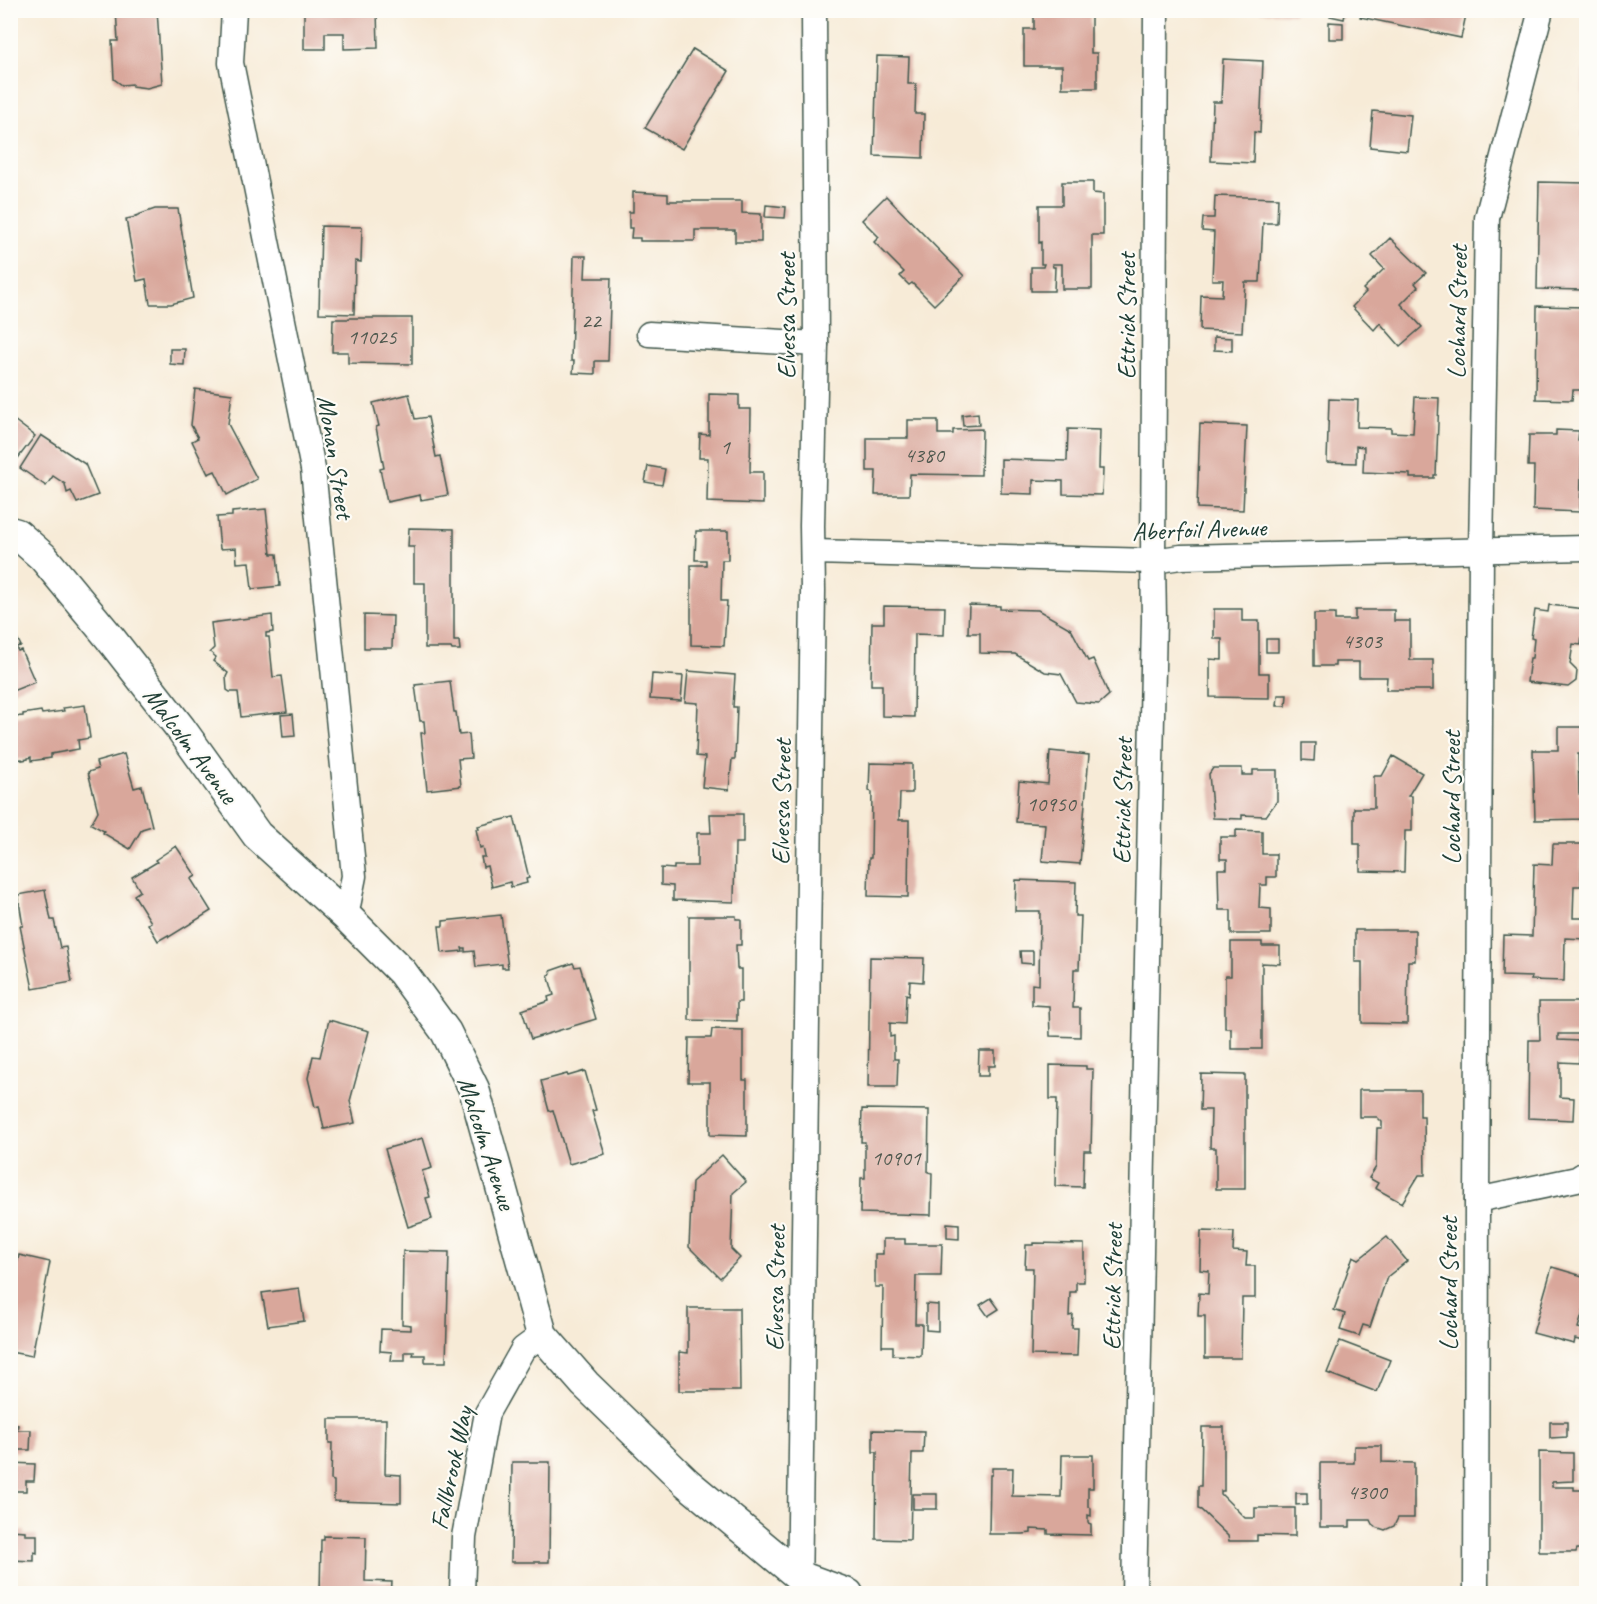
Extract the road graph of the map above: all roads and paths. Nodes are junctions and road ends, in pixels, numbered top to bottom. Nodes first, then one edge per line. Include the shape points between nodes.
1 (234, 10) edge
2 (814, 10) edge
3 (1156, 10) edge
4 (1541, 10) edge
5 (649, 334) dead end
6 (816, 344) junction
7 (10, 532) edge
8 (1587, 549) edge
9 (1481, 551) junction
10 (813, 552) junction
11 (1153, 561) junction
12 (346, 916) junction
13 (1587, 1173) edge
14 (1477, 1200) junction
15 (542, 1335) junction
16 (799, 1585) edge
17 (462, 1593) edge
18 (848, 1593) edge
19 (1134, 1593) edge
20 (1476, 1593) edge

1 - 12 street, Monan Street via 231,63 313,469 354,876
2 - 6 street, Elvessa Street
3 - 11 street, Ettrick Street
4 - 9 street, Lochard Street via 1487,218
5 - 6 street
6 - 10 street, Elvessa Street
7 - 12 street, Malcolm Avenue via 43,557 110,638 258,835
8 - 9 street, Aberfoil Avenue
9 - 11 street, Aberfoil Avenue via 1181,557
9 - 14 street, Lochard Street
10 - 11 street, Aberfoil Avenue
10 - 16 street, Elvessa Street
11 - 19 street, Ettrick Street
12 - 15 street, Malcolm Avenue via 402,972 446,1032 474,1089
13 - 14 street via 1577,1179
14 - 20 street, Lochard Street
15 - 16 street, Malcolm Avenue via 585,1384
15 - 17 street, Fallbrook Way via 523,1349 487,1413 464,1537
16 - 18 street, Malcolm Avenue

